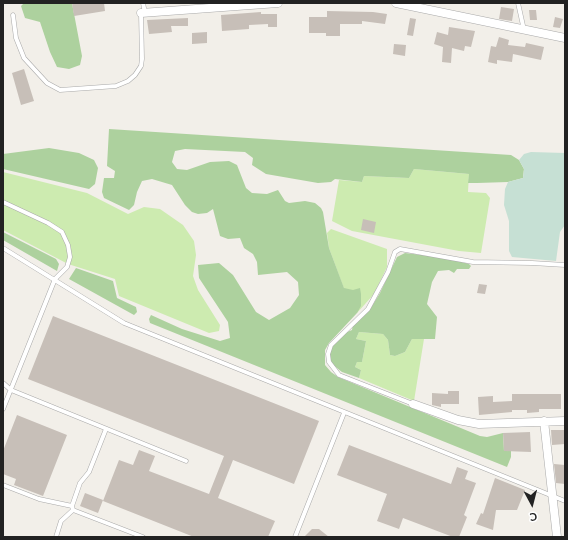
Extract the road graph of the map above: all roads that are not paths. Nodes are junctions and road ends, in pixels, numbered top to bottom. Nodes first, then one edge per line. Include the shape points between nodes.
1 (143, 3) edge
2 (278, 3) edge
3 (396, 3) edge
4 (518, 3) edge
5 (143, 13) junction
6 (13, 15) dead end
7 (524, 30) junction
8 (565, 38) edge
9 (3, 202) edge
10 (3, 248) edge
11 (565, 265) edge
12 (55, 279) junction
13 (3, 384) edge
14 (11, 390) junction
15 (413, 404) joint
16 (3, 409) edge
17 (344, 413) junction
18 (544, 421) junction
19 (565, 421) edge
20 (106, 429) junction
21 (186, 461) dead end
22 (3, 485) edge
23 (552, 495) junction
24 (565, 501) edge
25 (72, 508) junction
26 (56, 537) edge
27 (143, 537) edge
28 (295, 537) edge
29 (557, 537) edge

1 - 5 lane
2 - 5 street
3 - 7 street
4 - 7 lane
5 - 6 lane via 142,59 135,75 116,86 60,90 47,83 24,58 16,38
7 - 8 street
9 - 12 lane via 62,232 70,257 67,267
10 - 12 lane
11 - 15 lane via 473,262 400,249 395,252 388,272 368,309 331,345 328,354 329,362 339,375
12 - 14 lane
12 - 17 lane via 124,323
13 - 14 lane
14 - 16 lane
14 - 20 lane
15 - 18 street via 458,420 479,424
17 - 23 lane
17 - 28 lane
18 - 19 street
18 - 23 street
20 - 21 lane
20 - 25 lane via 89,472 80,483
22 - 25 lane
23 - 24 lane
23 - 29 street
25 - 26 lane via 61,522
25 - 27 lane

